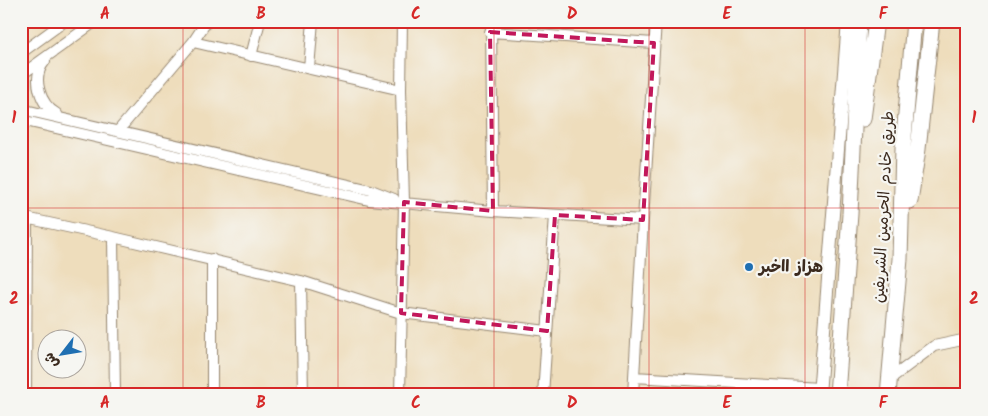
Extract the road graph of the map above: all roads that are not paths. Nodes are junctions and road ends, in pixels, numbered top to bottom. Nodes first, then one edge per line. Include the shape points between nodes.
1 (65, 21) edge
2 (96, 21) edge
3 (207, 21) edge
4 (260, 21) edge
5 (313, 21) edge
6 (402, 21) edge
7 (656, 21) edge
8 (848, 21) edge
9 (859, 21) edge
10 (876, 21) edge
11 (914, 21) edge
12 (932, 21) edge
13 (490, 26) edge
14 (193, 42) junction
15 (654, 43) junction
16 (21, 53) edge
17 (49, 55) junction
18 (251, 56) junction
19 (309, 68) junction
20 (21, 75) edge
21 (400, 90) junction
22 (21, 108) edge
23 (65, 119) junction
24 (21, 120) edge
25 (118, 131) junction
26 (404, 202) junction
27 (493, 211) junction
28 (850, 214) junction
29 (555, 215) junction
30 (24, 218) edge
31 (643, 220) junction
32 (113, 237) junction
33 (212, 259) junction
34 (900, 260) junction
35 (301, 281) junction
36 (401, 313) junction
37 (547, 331) junction
38 (967, 339) edge
39 (634, 378) junction
40 (890, 379) junction
41 (820, 391) edge
42 (26, 395) edge
43 (115, 395) edge
44 (212, 395) edge
45 (302, 395) edge
46 (400, 395) edge
47 (543, 395) edge
48 (633, 395) edge
49 (837, 395) edge
50 (888, 395) edge

1 - 16 street
2 - 17 street
3 - 14 street
4 - 18 street
5 - 19 street
6 - 21 street
7 - 15 street
8 - 41 main road
9 - 28 highway, طريق خادم الحرمين الشريفين
10 - 28 highway
11 - 34 highway, طريق خادم الحرمين الشريفين via 903,148
12 - 34 highway via 918,149
13 - 15 street
13 - 27 street
14 - 18 street
14 - 25 street
15 - 31 street
17 - 20 street
17 - 23 street via 41,64 37,77 41,97 50,110
18 - 19 street
19 - 21 street
21 - 26 street
22 - 23 street
23 - 25 street
24 - 26 street via 369,200
25 - 26 street via 371,190
26 - 27 street
26 - 36 street
27 - 29 street
28 - 49 highway, طريق خادم الحرمين الشريفين
29 - 31 street
29 - 37 street
30 - 32 street
30 - 42 street
31 - 39 street
32 - 33 street
32 - 43 street
33 - 35 street
33 - 44 street
34 - 40 highway, طريق خادم الحرمين الشريفين
35 - 36 street
35 - 45 street
36 - 37 street
36 - 46 street
37 - 47 street
38 - 40 street via 934,346
39 - 41 street
39 - 48 street
40 - 50 highway, طريق خادم الحرمين الشريفين

